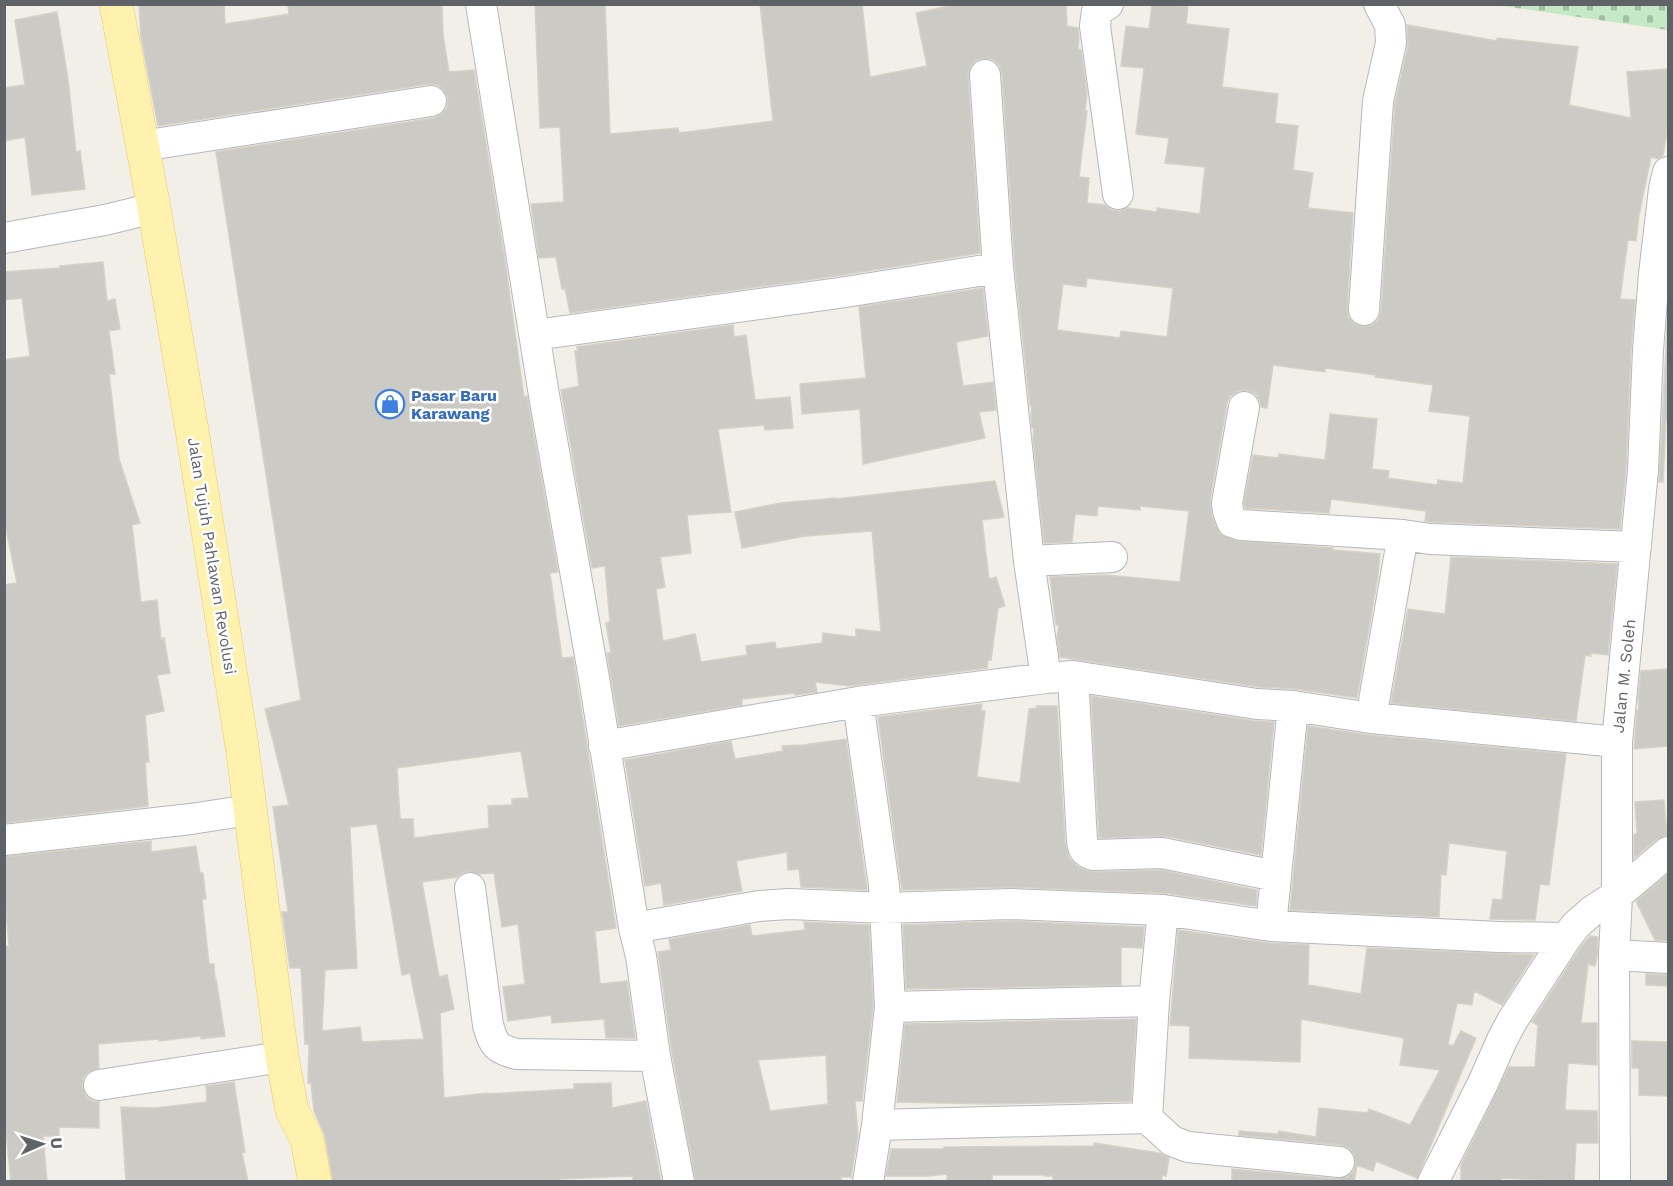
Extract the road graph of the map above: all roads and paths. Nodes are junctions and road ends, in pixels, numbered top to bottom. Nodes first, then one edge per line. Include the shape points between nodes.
1 (116, 4) edge
2 (481, 4) edge
3 (1108, 4) edge
4 (1379, 4) edge
5 (985, 75) dead end
6 (431, 101) dead end
7 (142, 146) junction
8 (1668, 172) edge
9 (1118, 194) dead end
10 (154, 208) junction
11 (4, 238) edge
12 (998, 268) junction
13 (1364, 310) dead end
14 (536, 335) junction
15 (1244, 407) dead end
16 (1402, 535) junction
17 (1636, 547) junction
18 (1112, 557) dead end
19 (1029, 561) junction
20 (1059, 677) junction
21 (858, 702) junction
22 (1293, 706) junction
23 (1371, 718) junction
24 (1617, 742) junction
25 (604, 746) junction
26 (249, 810) junction
27 (4, 840) edge
28 (1668, 852) edge
29 (1276, 876) junction
30 (470, 888) dead end
31 (1617, 895) junction
32 (886, 908) junction
33 (1163, 910) junction
34 (1271, 926) junction
35 (634, 928) junction
36 (1566, 938) junction
37 (1614, 955) junction
38 (1668, 958) edge
39 (1154, 1001) junction
40 (890, 1007) junction
41 (656, 1056) junction
42 (282, 1057) junction
43 (99, 1085) dead end
44 (292, 1110) junction
45 (1147, 1118) junction
46 (877, 1125) junction
47 (1339, 1162) dead end
48 (292, 1182) edge
49 (315, 1182) edge
50 (679, 1182) edge
51 (868, 1182) edge
52 (1432, 1182) edge
53 (1615, 1182) edge

1 - 7 main road, Jalan Tujuh Pahlawan Revolusi
2 - 14 street
3 - 9 street via 1097,11 1095,26
4 - 13 street via 1390,25 1391,43 1378,101
5 - 12 street
6 - 7 street
7 - 10 main road, Jalan Tujuh Pahlawan Revolusi
8 - 17 street, Jalan M. Soleh via 1654,274
10 - 11 street
10 - 26 main road, Jalan Tujuh Pahlawan Revolusi via 242,746
12 - 14 street
12 - 19 street
14 - 25 street
15 - 16 street via 1227,503 1232,522
16 - 17 street
16 - 23 street
17 - 24 street, Jalan M. Soleh
18 - 19 street
19 - 20 street
20 - 21 street
20 - 22 street
20 - 29 street via 1083,848 1087,853 1162,853
21 - 25 street
21 - 32 street
22 - 23 street
22 - 29 street
23 - 24 street
24 - 31 street, Jalan M. Soleh
25 - 35 street
26 - 27 street
26 - 42 main road, Jalan Tujuh Pahlawan Revolusi
28 - 31 street
29 - 34 street
30 - 41 street via 488,1025 500,1049 516,1054
31 - 36 street via 1592,911
31 - 37 street, Jalan M. Soleh
32 - 33 street via 1010,904
32 - 35 street via 779,904
32 - 40 street
33 - 34 street
33 - 39 street
34 - 36 street
35 - 41 street
36 - 52 street via 1512,1021
37 - 38 street
37 - 53 street, Jalan M. Soleh
39 - 40 street
39 - 45 street
40 - 46 street
41 - 50 street
42 - 43 street
42 - 44 main road, Jalan Tujuh Pahlawan Revolusi
44 - 48 main road, Jalan Tujuh Pahlawan Revolusi via 287,1144
44 - 49 main road, Jalan Tujuh Pahlawan Revolusi via 308,1140
45 - 46 street
45 - 47 street via 1172,1141 1188,1147
46 - 51 street

